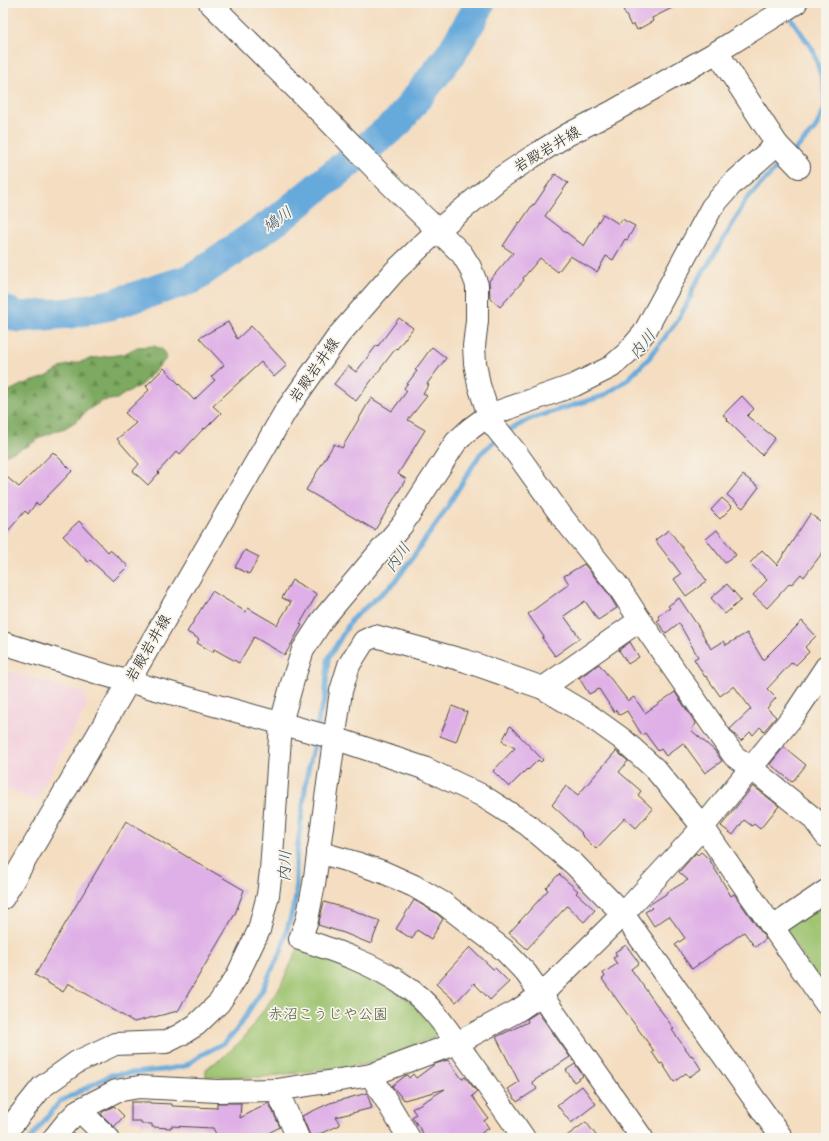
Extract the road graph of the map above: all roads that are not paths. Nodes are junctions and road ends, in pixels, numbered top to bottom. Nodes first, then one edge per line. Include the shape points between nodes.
1 (210, 3) edge
2 (796, 3) edge
3 (717, 52) junction
4 (777, 144) junction
5 (799, 167) dead end
6 (438, 230) junction
7 (490, 418) junction
8 (640, 620) junction
9 (3, 643) edge
10 (826, 667) edge
11 (128, 681) junction
12 (543, 688) junction
13 (281, 723) junction
14 (334, 738) junction
15 (751, 768) junction
16 (703, 827) junction
17 (826, 836) edge
18 (318, 852) junction
19 (826, 891) edge
20 (3, 898) edge
21 (623, 914) junction
22 (773, 927) junction
23 (542, 994) junction
24 (826, 1004) edge
25 (457, 1043) junction
26 (371, 1075) junction
27 (277, 1090) junction
28 (79, 1110) junction
29 (3, 1136) edge
30 (54, 1138) edge
31 (108, 1138) edge
32 (298, 1138) edge
33 (409, 1138) edge
34 (524, 1138) edge
35 (642, 1138) edge
36 (782, 1138) edge

1 - 6 street
2 - 3 street, 岩殿岩井線
3 - 4 street
3 - 6 street, 岩殿岩井線 via 532,157 499,179
4 - 5 street
4 - 7 street via 732,184 712,207 644,333 627,353 611,367 575,385
6 - 7 street via 462,254 477,285 475,363
6 - 11 street, 岩殿岩井線 via 395,271 339,335 284,412
7 - 8 street via 563,518 618,586
7 - 13 street via 470,429 456,442 402,526 323,619 303,650
8 - 12 street
8 - 15 street via 734,756
9 - 11 street
10 - 15 street via 794,715
11 - 13 street
11 - 20 street, 岩殿岩井線
12 - 14 street via 466,661 375,636 364,641 349,665 341,691
12 - 16 street via 622,739 655,769
13 - 14 street
13 - 29 street via 268,895 260,930 236,978 219,1003 196,1025 180,1035 166,1042 115,1044 77,1062 42,1087
14 - 18 street
14 - 21 street via 424,768 481,795 528,825 574,864
15 - 16 street
15 - 17 street via 812,817
16 - 21 street
16 - 22 street
18 - 23 street via 383,872 443,903 504,950
18 - 25 street via 307,920 300,939 345,955 406,986 429,1006
19 - 22 street
21 - 23 street
21 - 36 street
22 - 24 street
23 - 25 street
23 - 35 street
25 - 26 street
25 - 34 street
26 - 27 street
26 - 33 street
27 - 28 street via 217,1091 139,1087 116,1091
27 - 32 street
28 - 30 street
28 - 31 street

